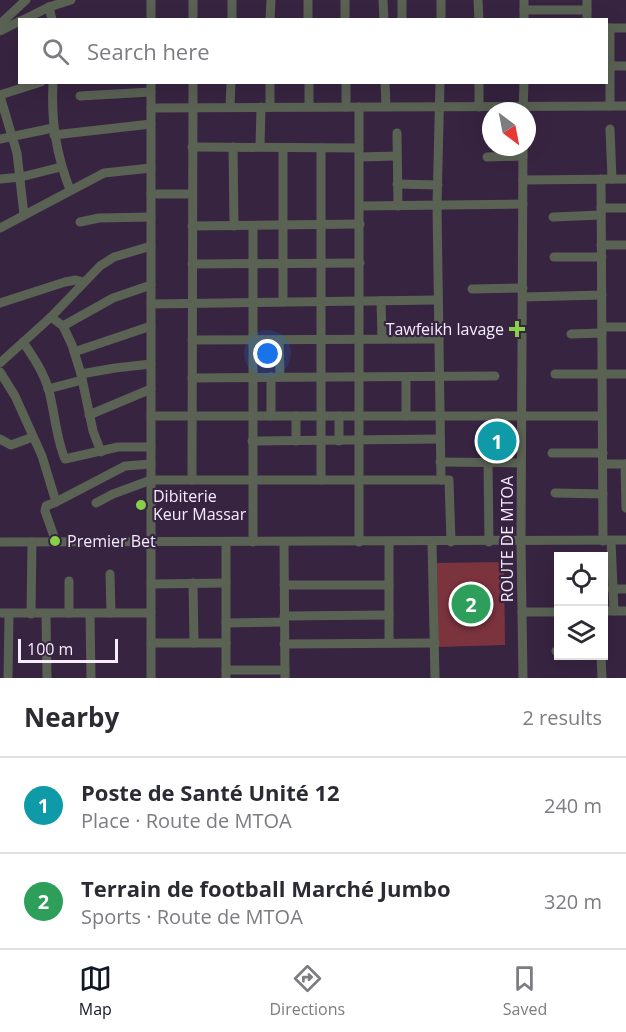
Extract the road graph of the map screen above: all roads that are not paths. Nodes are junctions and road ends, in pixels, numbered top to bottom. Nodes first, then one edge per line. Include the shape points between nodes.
1 (26, 0) edge
2 (71, 0) edge
3 (151, 0) edge
4 (193, 0) edge
5 (232, 0) edge
6 (271, 0) edge
7 (308, 0) edge
8 (345, 0) edge
9 (383, 0) edge
10 (402, 0) edge
11 (441, 0) edge
12 (478, 0) edge
13 (587, 0) edge
14 (49, 7) junction
15 (524, 10) edge
16 (587, 15) edge
17 (25, 18) edge
18 (52, 18) edge
19 (151, 18) edge
20 (193, 18) edge
21 (232, 18) edge
22 (270, 18) edge
23 (308, 18) edge
24 (345, 18) edge
25 (384, 18) edge
26 (402, 18) edge
27 (441, 18) edge
28 (479, 18) edge
29 (18, 22) edge
30 (0, 24) edge
31 (608, 28) edge
32 (626, 28) edge
33 (0, 31) edge
34 (608, 66) edge
35 (626, 66) edge
36 (34, 84) edge
37 (53, 84) edge
38 (193, 84) edge
39 (231, 84) edge
40 (270, 84) edge
41 (309, 84) edge
42 (346, 84) edge
43 (385, 84) edge
44 (440, 84) edge
45 (479, 84) edge
46 (524, 84) edge
47 (151, 87) edge
48 (0, 96) edge
49 (80, 96) dead end
50 (523, 102) edge
51 (360, 106) junction
52 (386, 106) junction
53 (610, 106) junction
54 (626, 106) edge
55 (230, 107) junction
56 (265, 107) junction
57 (309, 107) junction
58 (346, 107) junction
59 (439, 107) junction
60 (479, 107) junction
61 (482, 107) edge
62 (151, 108) junction
63 (193, 108) junction
64 (536, 109) edge
65 (151, 124) junction
66 (610, 129) dead end
67 (53, 132) junction
68 (397, 133) dead end
69 (11, 137) junction
70 (0, 139) edge
71 (192, 147) junction
72 (233, 147) junction
73 (260, 147) junction
74 (283, 148) junction
75 (321, 148) junction
76 (359, 152) junction
77 (397, 156) junction
78 (494, 156) edge
79 (523, 156) edge
80 (487, 157) dead end
81 (61, 167) junction
82 (151, 168) junction
83 (21, 177) junction
84 (0, 179) edge
85 (601, 179) junction
86 (612, 179) junction
87 (626, 179) edge
88 (523, 180) junction
89 (397, 184) junction
90 (438, 185) junction
91 (70, 190) junction
92 (151, 194) junction
93 (192, 194) junction
94 (523, 204) junction
95 (437, 205) junction
96 (360, 206) junction
97 (398, 206) junction
98 (626, 208) edge
99 (601, 212) junction
100 (24, 215) junction
101 (151, 217) junction
102 (553, 217) dead end
103 (80, 222) dead end
104 (360, 224) junction
105 (283, 225) junction
106 (321, 225) junction
107 (192, 226) junction
108 (234, 226) junction
109 (253, 226) junction
110 (0, 228) edge
111 (602, 245) junction
112 (626, 245) edge
113 (151, 246) junction
114 (554, 257) dead end
115 (602, 257) junction
116 (360, 263) junction
117 (192, 264) junction
118 (252, 264) junction
119 (283, 264) junction
120 (321, 264) junction
121 (83, 282) junction
122 (151, 285) junction
123 (472, 289) dead end
124 (523, 292) junction
125 (602, 295) junction
126 (438, 300) junction
127 (360, 301) junction
128 (381, 301) junction
129 (283, 302) junction
130 (321, 302) junction
131 (0, 303) edge
132 (192, 303) junction
133 (252, 303) junction
134 (151, 304) junction
135 (51, 317) junction
136 (63, 326) junction
137 (151, 326) junction
138 (626, 327) edge
139 (602, 330) junction
140 (571, 334) dead end
141 (359, 339) junction
142 (382, 339) junction
143 (439, 339) junction
144 (192, 340) junction
145 (252, 340) junction
146 (279, 340) junction
147 (321, 340) junction
148 (23, 342) junction
149 (74, 352) junction
150 (0, 363) edge
151 (151, 364) junction
152 (0, 372) edge
153 (555, 374) dead end
154 (602, 374) junction
155 (626, 374) edge
156 (439, 376) junction
157 (495, 376) dead end
158 (81, 377) junction
159 (252, 377) junction
160 (275, 377) junction
161 (321, 377) junction
162 (359, 377) junction
163 (406, 377) junction
164 (192, 378) junction
165 (48, 389) junction
166 (151, 389) junction
167 (89, 415) junction
168 (151, 416) junction
169 (192, 416) junction
170 (252, 416) junction
171 (271, 416) junction
172 (296, 416) junction
173 (321, 416) junction
174 (339, 416) junction
175 (360, 416) junction
176 (406, 416) junction
177 (440, 416) junction
178 (521, 416) junction
179 (602, 416) junction
180 (33, 437) junction
181 (440, 439) junction
182 (0, 440) edge
183 (252, 441) junction
184 (296, 441) junction
185 (321, 441) junction
186 (339, 441) junction
187 (360, 441) junction
188 (151, 447) junction
189 (100, 452) junction
190 (552, 453) dead end
191 (603, 453) junction
192 (440, 462) junction
193 (489, 463) junction
194 (521, 463) junction
195 (151, 464) junction
196 (603, 464) junction
197 (626, 464) edge
198 (151, 480) junction
199 (192, 480) junction
200 (252, 480) junction
201 (321, 480) junction
202 (360, 480) junction
203 (441, 480) junction
204 (555, 493) dead end
205 (603, 494) junction
206 (56, 501) junction
207 (96, 503) dead end
208 (626, 508) edge
209 (626, 540) edge
210 (607, 541) junction
211 (0, 542) edge
212 (32, 542) junction
213 (56, 542) junction
214 (151, 542) junction
215 (226, 542) junction
216 (253, 542) junction
217 (284, 542) junction
218 (359, 542) junction
219 (388, 542) junction
220 (432, 542) junction
221 (451, 542) junction
222 (489, 542) junction
223 (521, 542) junction
224 (607, 552) edge
225 (608, 572) edge
226 (110, 574) dead end
227 (69, 581) dead end
228 (226, 583) junction
229 (151, 584) junction
230 (194, 584) junction
231 (284, 585) junction
232 (389, 585) junction
233 (626, 589) edge
234 (612, 590) junction
235 (609, 611) edge
236 (626, 611) edge
237 (522, 612) junction
238 (554, 612) edge
239 (69, 613) junction
240 (111, 613) junction
241 (151, 613) junction
242 (4, 614) edge
243 (31, 614) junction
244 (46, 614) junction
245 (90, 614) junction
246 (389, 615) junction
247 (284, 619) junction
248 (226, 623) junction
249 (151, 643) junction
250 (195, 643) junction
251 (226, 643) junction
252 (389, 643) junction
253 (435, 643) junction
254 (284, 644) junction
255 (602, 660) edge
256 (226, 674) edge
257 (285, 674) edge
258 (8, 678) edge
259 (47, 678) edge
260 (91, 678) edge
261 (151, 678) edge
262 (435, 678) edge
263 (523, 678) edge
264 (602, 678) edge

1 - 30 street
2 - 14 street
3 - 19 street
4 - 20 street
5 - 21 street
6 - 22 street
7 - 23 street
8 - 24 street
9 - 25 street
10 - 26 street
11 - 27 street
12 - 28 street
13 - 16 street
14 - 17 street
14 - 18 street
15 - 16 street
29 - 33 street
31 - 32 street
31 - 34 street
34 - 35 street
34 - 53 street
36 - 48 street
37 - 67 street
38 - 63 street
39 - 55 street
40 - 56 street
41 - 57 street
42 - 58 street
43 - 52 street
44 - 59 street
45 - 60 street
46 - 50 street
47 - 49 street
47 - 62 street
48 - 69 street
51 - 52 street
51 - 58 street
51 - 76 street
52 - 59 street
53 - 54 street
53 - 64 street
55 - 56 street
55 - 63 street
56 - 57 street
56 - 73 street
57 - 58 street
59 - 60 street
59 - 90 street
60 - 61 street
62 - 63 street
62 - 65 street
63 - 71 street
65 - 67 street
65 - 82 street
66 - 86 street
67 - 69 street
67 - 81 street
68 - 77 street
69 - 70 street
69 - 83 street
71 - 72 street
71 - 93 street
72 - 73 street
72 - 108 street
73 - 74 street
74 - 75 street
74 - 105 street
75 - 76 street
75 - 106 street
76 - 77 street
76 - 96 street
77 - 89 street
78 - 80 street
79 - 88 street, ROUTE DE MTOA
81 - 83 street
81 - 91 street
82 - 91 street via 104,173
82 - 92 street
83 - 84 street
83 - 100 street
85 - 86 street
85 - 88 street
85 - 99 street
86 - 87 street
88 - 94 street, ROUTE DE MTOA
89 - 90 street
89 - 97 street
90 - 95 street
91 - 100 street
92 - 93 street
92 - 101 street
93 - 107 street
94 - 95 street
94 - 124 street, ROUTE DE MTOA
95 - 97 street
95 - 126 street
96 - 97 street
96 - 104 street
98 - 99 street
99 - 102 street
99 - 111 street
100 - 110 street
101 - 103 street
101 - 113 street
104 - 106 street
104 - 116 street
105 - 106 street
105 - 109 street
105 - 119 street
106 - 120 street
107 - 108 street
107 - 117 street
108 - 109 street
109 - 118 street
111 - 112 street
111 - 115 street
113 - 121 street via 105,262
113 - 122 street
114 - 115 street
115 - 125 street
116 - 120 street
116 - 127 street
117 - 118 street
117 - 132 street
118 - 119 street
118 - 133 street
119 - 120 street
119 - 129 street
120 - 130 street
121 - 131 street via 65,282
121 - 135 street
122 - 134 street
122 - 136 street via 113,298
123 - 124 street
124 - 125 street
124 - 178 street, ROUTE DE MTOA
125 - 139 street
126 - 128 street
126 - 143 street
127 - 128 street
127 - 130 street
127 - 141 street
128 - 142 street
129 - 130 street
129 - 133 street
130 - 147 street
132 - 133 street
132 - 134 street
132 - 144 street
133 - 145 street
134 - 137 street
135 - 136 street
135 - 148 street
136 - 149 street
137 - 149 street
137 - 151 street
138 - 139 street
139 - 140 street
139 - 154 street
141 - 142 street
141 - 147 street
141 - 162 street
142 - 143 street
143 - 156 street
144 - 145 street
144 - 164 street
145 - 146 street
145 - 159 street
146 - 147 street
146 - 160 street
147 - 161 street
148 - 150 street
148 - 165 street
149 - 158 street
151 - 158 street
151 - 166 street
152 - 180 street
153 - 154 street
154 - 155 street
154 - 179 street
156 - 157 street
156 - 163 street
156 - 177 street
158 - 165 street
158 - 167 street
159 - 160 street
159 - 164 street
159 - 170 street
160 - 161 street
160 - 171 street
161 - 162 street
161 - 173 street
162 - 163 street
162 - 175 street
163 - 176 street
164 - 169 street
165 - 189 street via 65,459
166 - 167 street
166 - 168 street
167 - 189 street
168 - 169 street
168 - 188 street
169 - 170 street
169 - 199 street
170 - 171 street
170 - 183 street
171 - 172 street
172 - 173 street
172 - 184 street
173 - 174 street
173 - 185 street
174 - 175 street
174 - 186 street
175 - 176 street
175 - 187 street
176 - 177 street
177 - 178 street
177 - 181 street
178 - 179 street
178 - 194 street, ROUTE DE MTOA
179 - 191 street
180 - 182 street via 11,445
180 - 206 street
181 - 187 street
181 - 192 street
183 - 184 street
183 - 200 street
184 - 185 street
185 - 186 street
185 - 201 street
186 - 187 street
187 - 202 street
188 - 189 street via 118,447
188 - 195 street
190 - 191 street
191 - 196 street
192 - 193 street
192 - 203 street
193 - 194 street
193 - 222 street
194 - 223 street, ROUTE DE MTOA
195 - 198 street
195 - 206 street via 125,466
196 - 197 street
196 - 205 street
197 - 208 street
198 - 199 street
198 - 207 street
198 - 214 street
199 - 200 street
200 - 201 street
200 - 216 street
201 - 202 street
202 - 203 street
202 - 218 street
203 - 221 street via 449,480
204 - 205 street
205 - 210 street
206 - 213 street via 45,511
209 - 210 street
210 - 223 street
210 - 224 street
211 - 212 street
212 - 213 street
212 - 243 street
213 - 214 street
214 - 215 street
214 - 229 street
215 - 216 street
215 - 228 street
216 - 217 street
217 - 218 street
217 - 231 street
218 - 219 street
219 - 220 street
219 - 232 street
220 - 221 street
220 - 253 street
221 - 222 street
222 - 223 street
223 - 237 street, ROUTE DE MTOA
225 - 234 street
226 - 240 street
227 - 239 street
228 - 230 street
228 - 248 street
229 - 230 street
229 - 241 street
230 - 250 street
231 - 232 street
231 - 247 street
232 - 246 street
233 - 234 street
234 - 235 street
235 - 236 street
237 - 238 street
237 - 263 street, ROUTE DE MTOA
239 - 244 street
239 - 245 street
240 - 241 street
240 - 245 street
241 - 249 street
242 - 243 street
242 - 258 street
243 - 244 street
244 - 259 street
245 - 260 street
246 - 247 street
246 - 252 street
247 - 248 street
247 - 254 street
248 - 251 street
249 - 250 street
249 - 261 street
250 - 251 street
251 - 256 street
252 - 253 street
252 - 254 street
253 - 262 street
254 - 257 street
255 - 264 street
256 - 257 street

